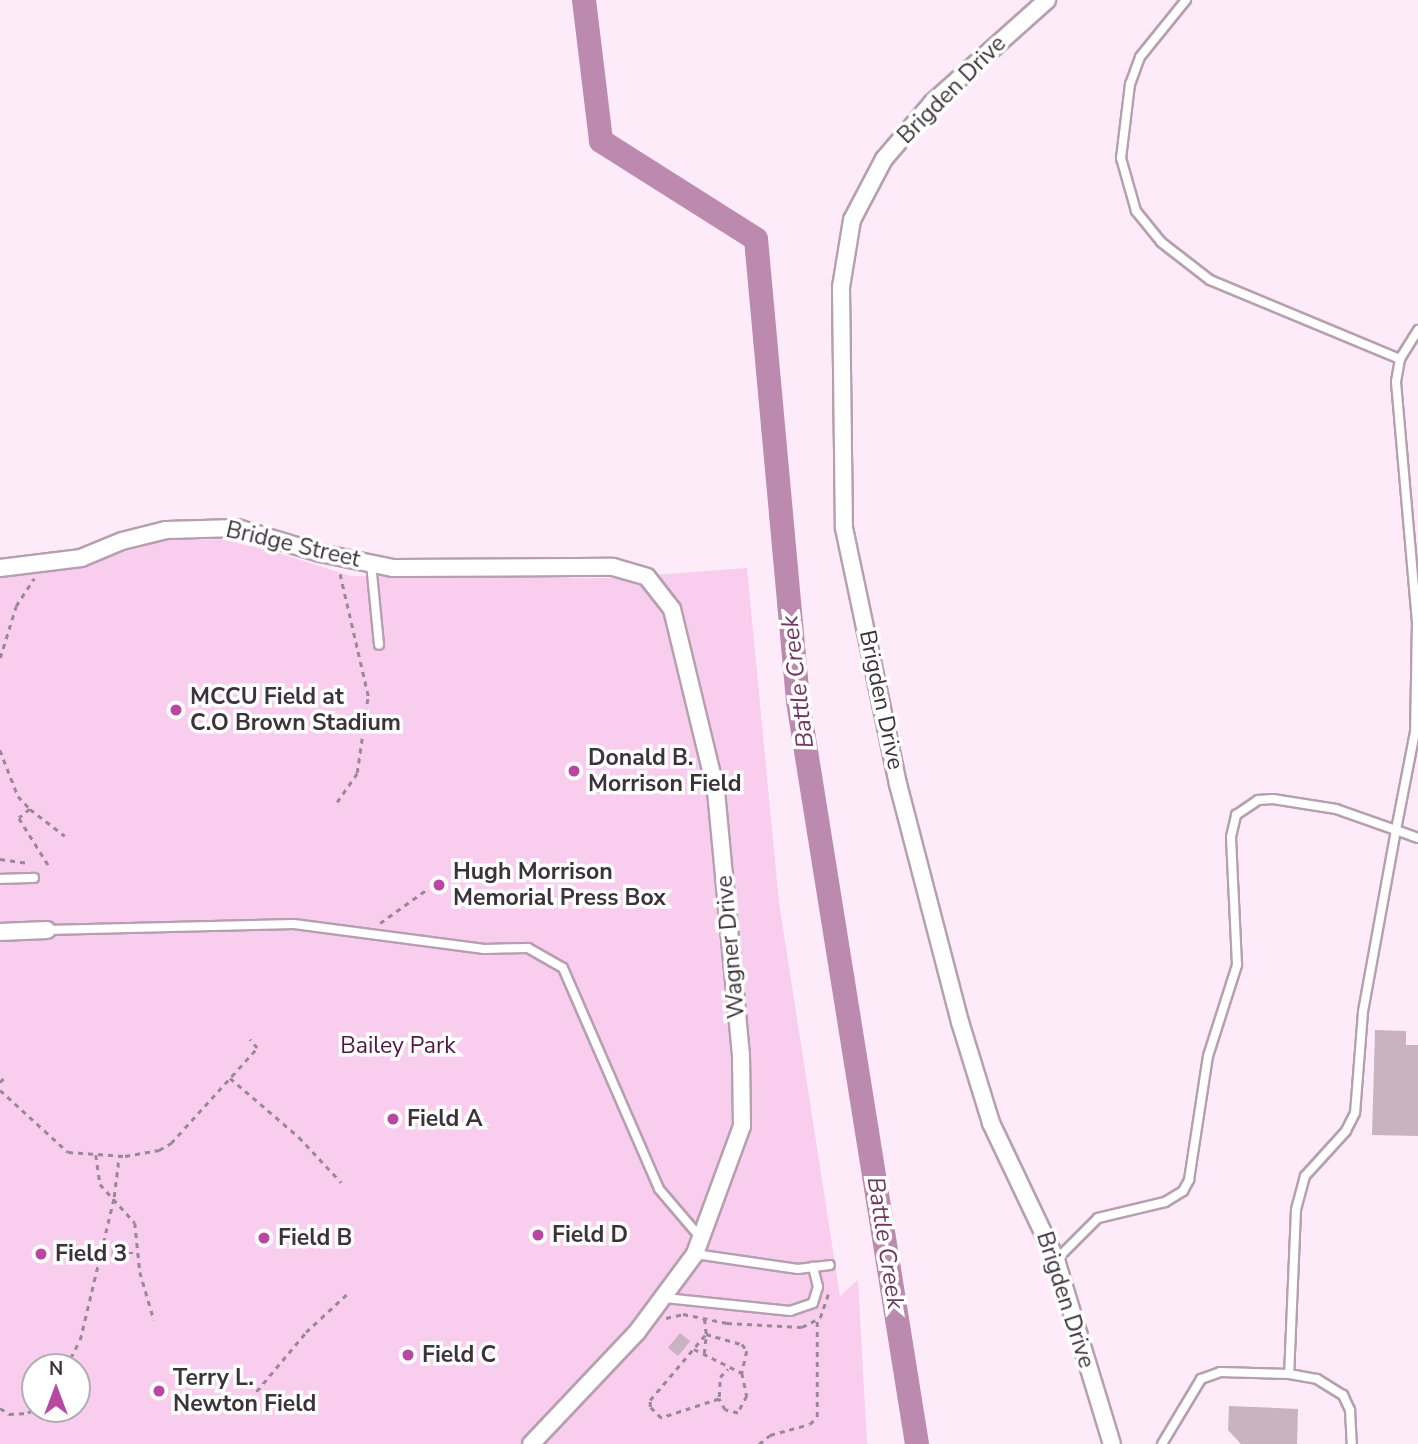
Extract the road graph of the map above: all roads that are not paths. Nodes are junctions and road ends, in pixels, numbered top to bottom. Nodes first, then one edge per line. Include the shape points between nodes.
1 (1047, 0) edge
2 (1186, 0) edge
3 (1418, 330) edge
4 (1400, 359) junction
5 (370, 563) junction
6 (0, 568) edge
7 (465, 568) joint
8 (379, 645) dead end
9 (1395, 830) junction
10 (1418, 838) edge
11 (34, 878) dead end
12 (0, 879) edge
13 (47, 930) joint
14 (0, 932) edge
15 (699, 1236) junction
16 (695, 1254) junction
17 (1056, 1259) junction
18 (830, 1265) dead end
19 (814, 1267) junction
20 (665, 1298) junction
21 (1289, 1374) junction
22 (531, 1444) edge
23 (1112, 1444) edge
24 (1162, 1444) edge
25 (1352, 1444) edge

1 - 17 street, Brigden Drive via 932,103 884,159 852,220 841,312 845,528 898,785 991,1123
2 - 4 lane via 1140,57 1130,84 1121,158 1136,211 1161,242 1210,279 1291,317
3 - 4 lane
4 - 9 lane via 1396,397 1415,578 1416,700 1409,774
5 - 6 street, Bridge Street via 237,528 200,527 122,541 81,558
5 - 7 street, Bridge Street via 394,568
5 - 8 lane
7 - 15 street, Wagner Drive via 613,567 647,577 672,609 716,791 741,1055 741,1126 720,1193
9 - 10 lane
9 - 17 lane via 1336,809 1273,799 1258,800 1236,815 1231,837 1237,965 1208,1056 1189,1180 1183,1191 1165,1202 1098,1218
9 - 21 lane via 1364,1003 1355,1113 1346,1131 1305,1176 1296,1210
11 - 12 lane
13 - 14 street
13 - 15 lane via 294,924 484,949 528,948 563,968 659,1189
15 - 16 street, Wagner Drive
16 - 19 lane via 798,1269
16 - 20 street, Wagner Drive
17 - 23 street, Brigden Drive
18 - 19 lane
19 - 20 lane via 818,1287 813,1303 790,1311
20 - 22 street, Wagner Drive
21 - 24 lane via 1220,1372 1201,1379
21 - 25 lane via 1317,1379 1343,1395 1350,1410

